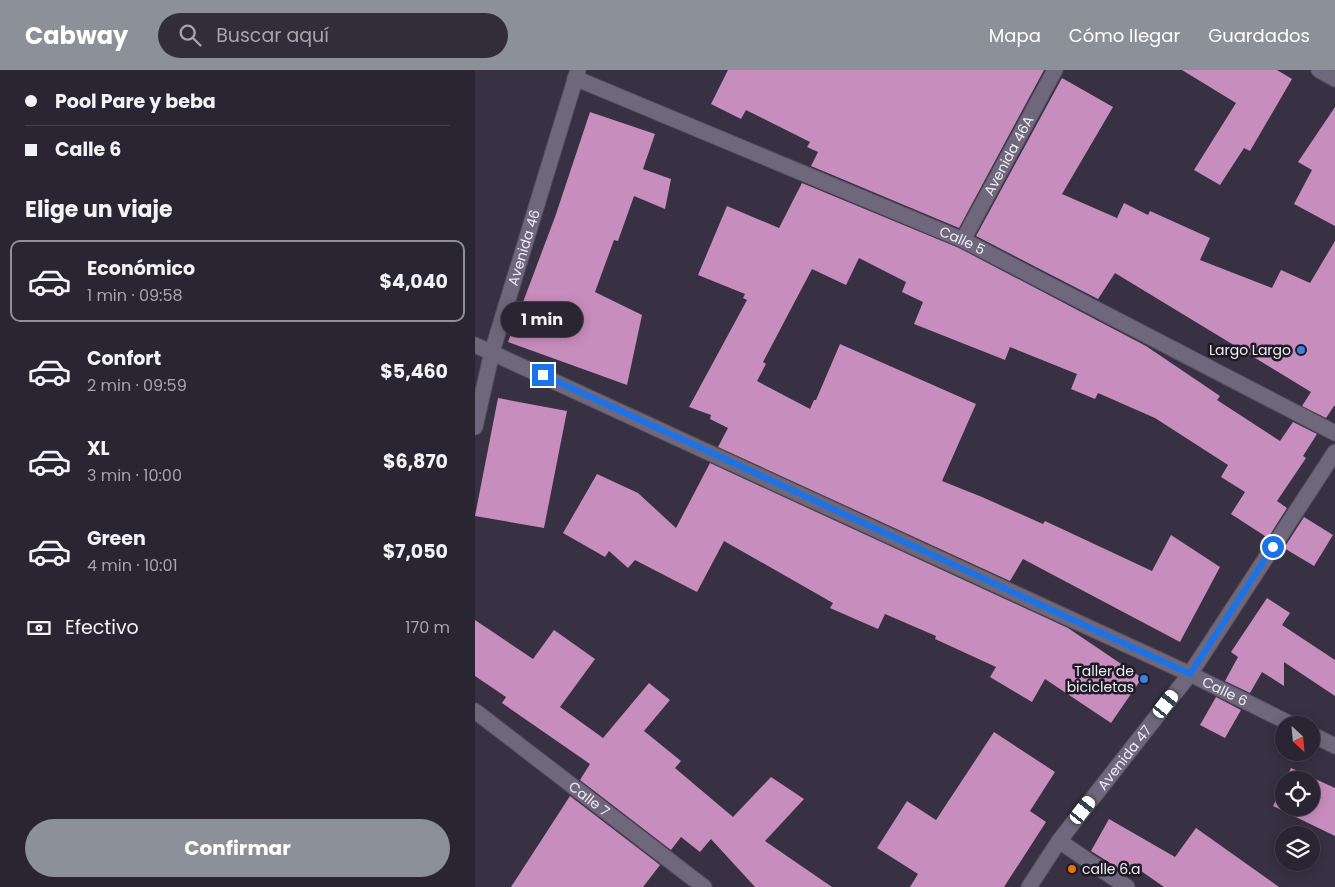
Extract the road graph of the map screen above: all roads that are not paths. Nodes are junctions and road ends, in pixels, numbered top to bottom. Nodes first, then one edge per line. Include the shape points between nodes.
1 (1055, 70) edge
2 (1319, 70) edge
3 (577, 74) edge
4 (1335, 79) edge
5 (963, 240) junction
6 (475, 344) edge
7 (492, 352) junction
8 (475, 427) edge
9 (1335, 433) edge
10 (1335, 452) edge
11 (1190, 674) junction
12 (475, 711) edge
13 (1275, 716) edge
14 (1320, 738) edge
15 (1335, 746) edge
16 (1059, 841) junction
17 (704, 887) edge
18 (1029, 887) edge
19 (1127, 887) edge

1 - 5 street, Avenida 46A
2 - 4 street
3 - 5 street, Calle 5
3 - 7 street, Avenida 46
5 - 9 street, Calle 5
6 - 7 street, Calle 6
7 - 8 street, Avenida 46
7 - 11 street, Calle 6
10 - 11 street, Avenida 47
11 - 13 street, Calle 6
11 - 16 street, Avenida 47
12 - 17 street, Calle 7
14 - 15 street
16 - 18 street, Avenida 47
16 - 19 street

